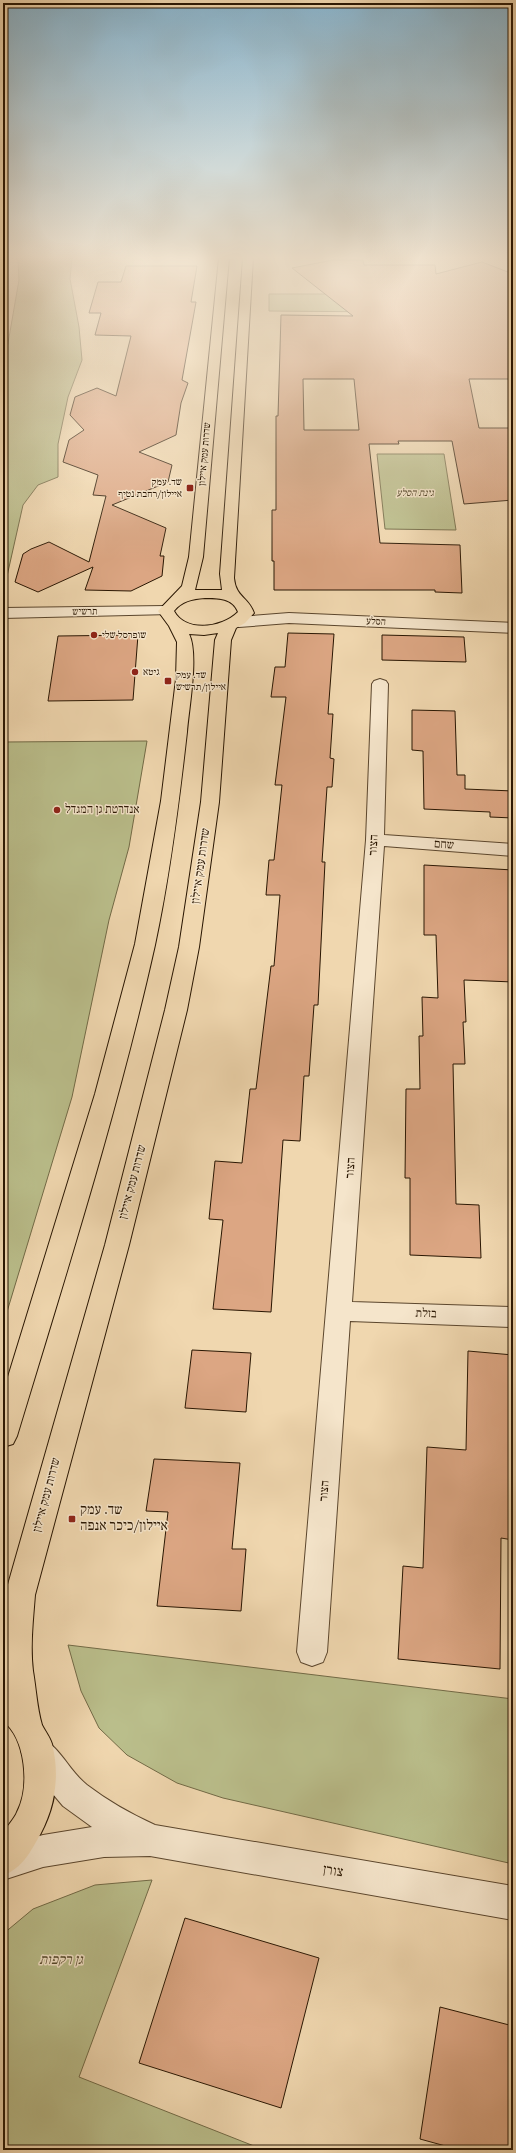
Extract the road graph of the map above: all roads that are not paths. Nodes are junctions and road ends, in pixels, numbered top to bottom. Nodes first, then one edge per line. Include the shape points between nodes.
1 (215, 358) edge
2 (242, 358) edge
3 (180, 598) junction
4 (237, 600) junction
5 (3, 613) edge
6 (171, 618) junction
7 (513, 620) edge
8 (234, 624) junction
9 (513, 628) edge
10 (380, 684) dead end
11 (375, 840) junction
12 (513, 850) edge
13 (340, 1311) junction
14 (513, 1317) edge
15 (3, 1436) edge
16 (312, 1652) dead end
17 (3, 1703) edge
18 (32, 1742) junction
19 (153, 1841) junction
20 (3, 1859) edge
21 (3, 1863) edge
22 (513, 1903) edge

1 - 3 main road, שדרות עמק איילון via 196,557 189,587
2 - 4 main road via 226,578 227,588
3 - 4 main road via 205,593
3 - 6 main road, שדרות עמק איילון via 172,603
4 - 7 street, הסלע via 278,609
4 - 8 main road, שדרות עמק איילון via 245,606 246,613
5 - 6 street, תרשיש
6 - 8 main road via 202,630
6 - 15 main road via 185,642 184,686 170,801 145,944 106,1094
8 - 9 street, הסלע via 289,618
8 - 18 main road, שדרות עמק איילון via 223,640 210,802 189,947 176,1010 117,1244 20,1595 18,1669
10 - 11 street, הצור
11 - 12 street, שחם
11 - 13 street, הצור
13 - 14 street, בזלת
13 - 16 street, הצור
17 - 18 main road via 18,1714
18 - 19 street, צורן via 74,1795 113,1822
18 - 20 main road, שדרות עמק איילון via 41,1779 33,1817 12,1851
19 - 21 street, צורן via 104,1841 43,1851
19 - 22 street, צורן

